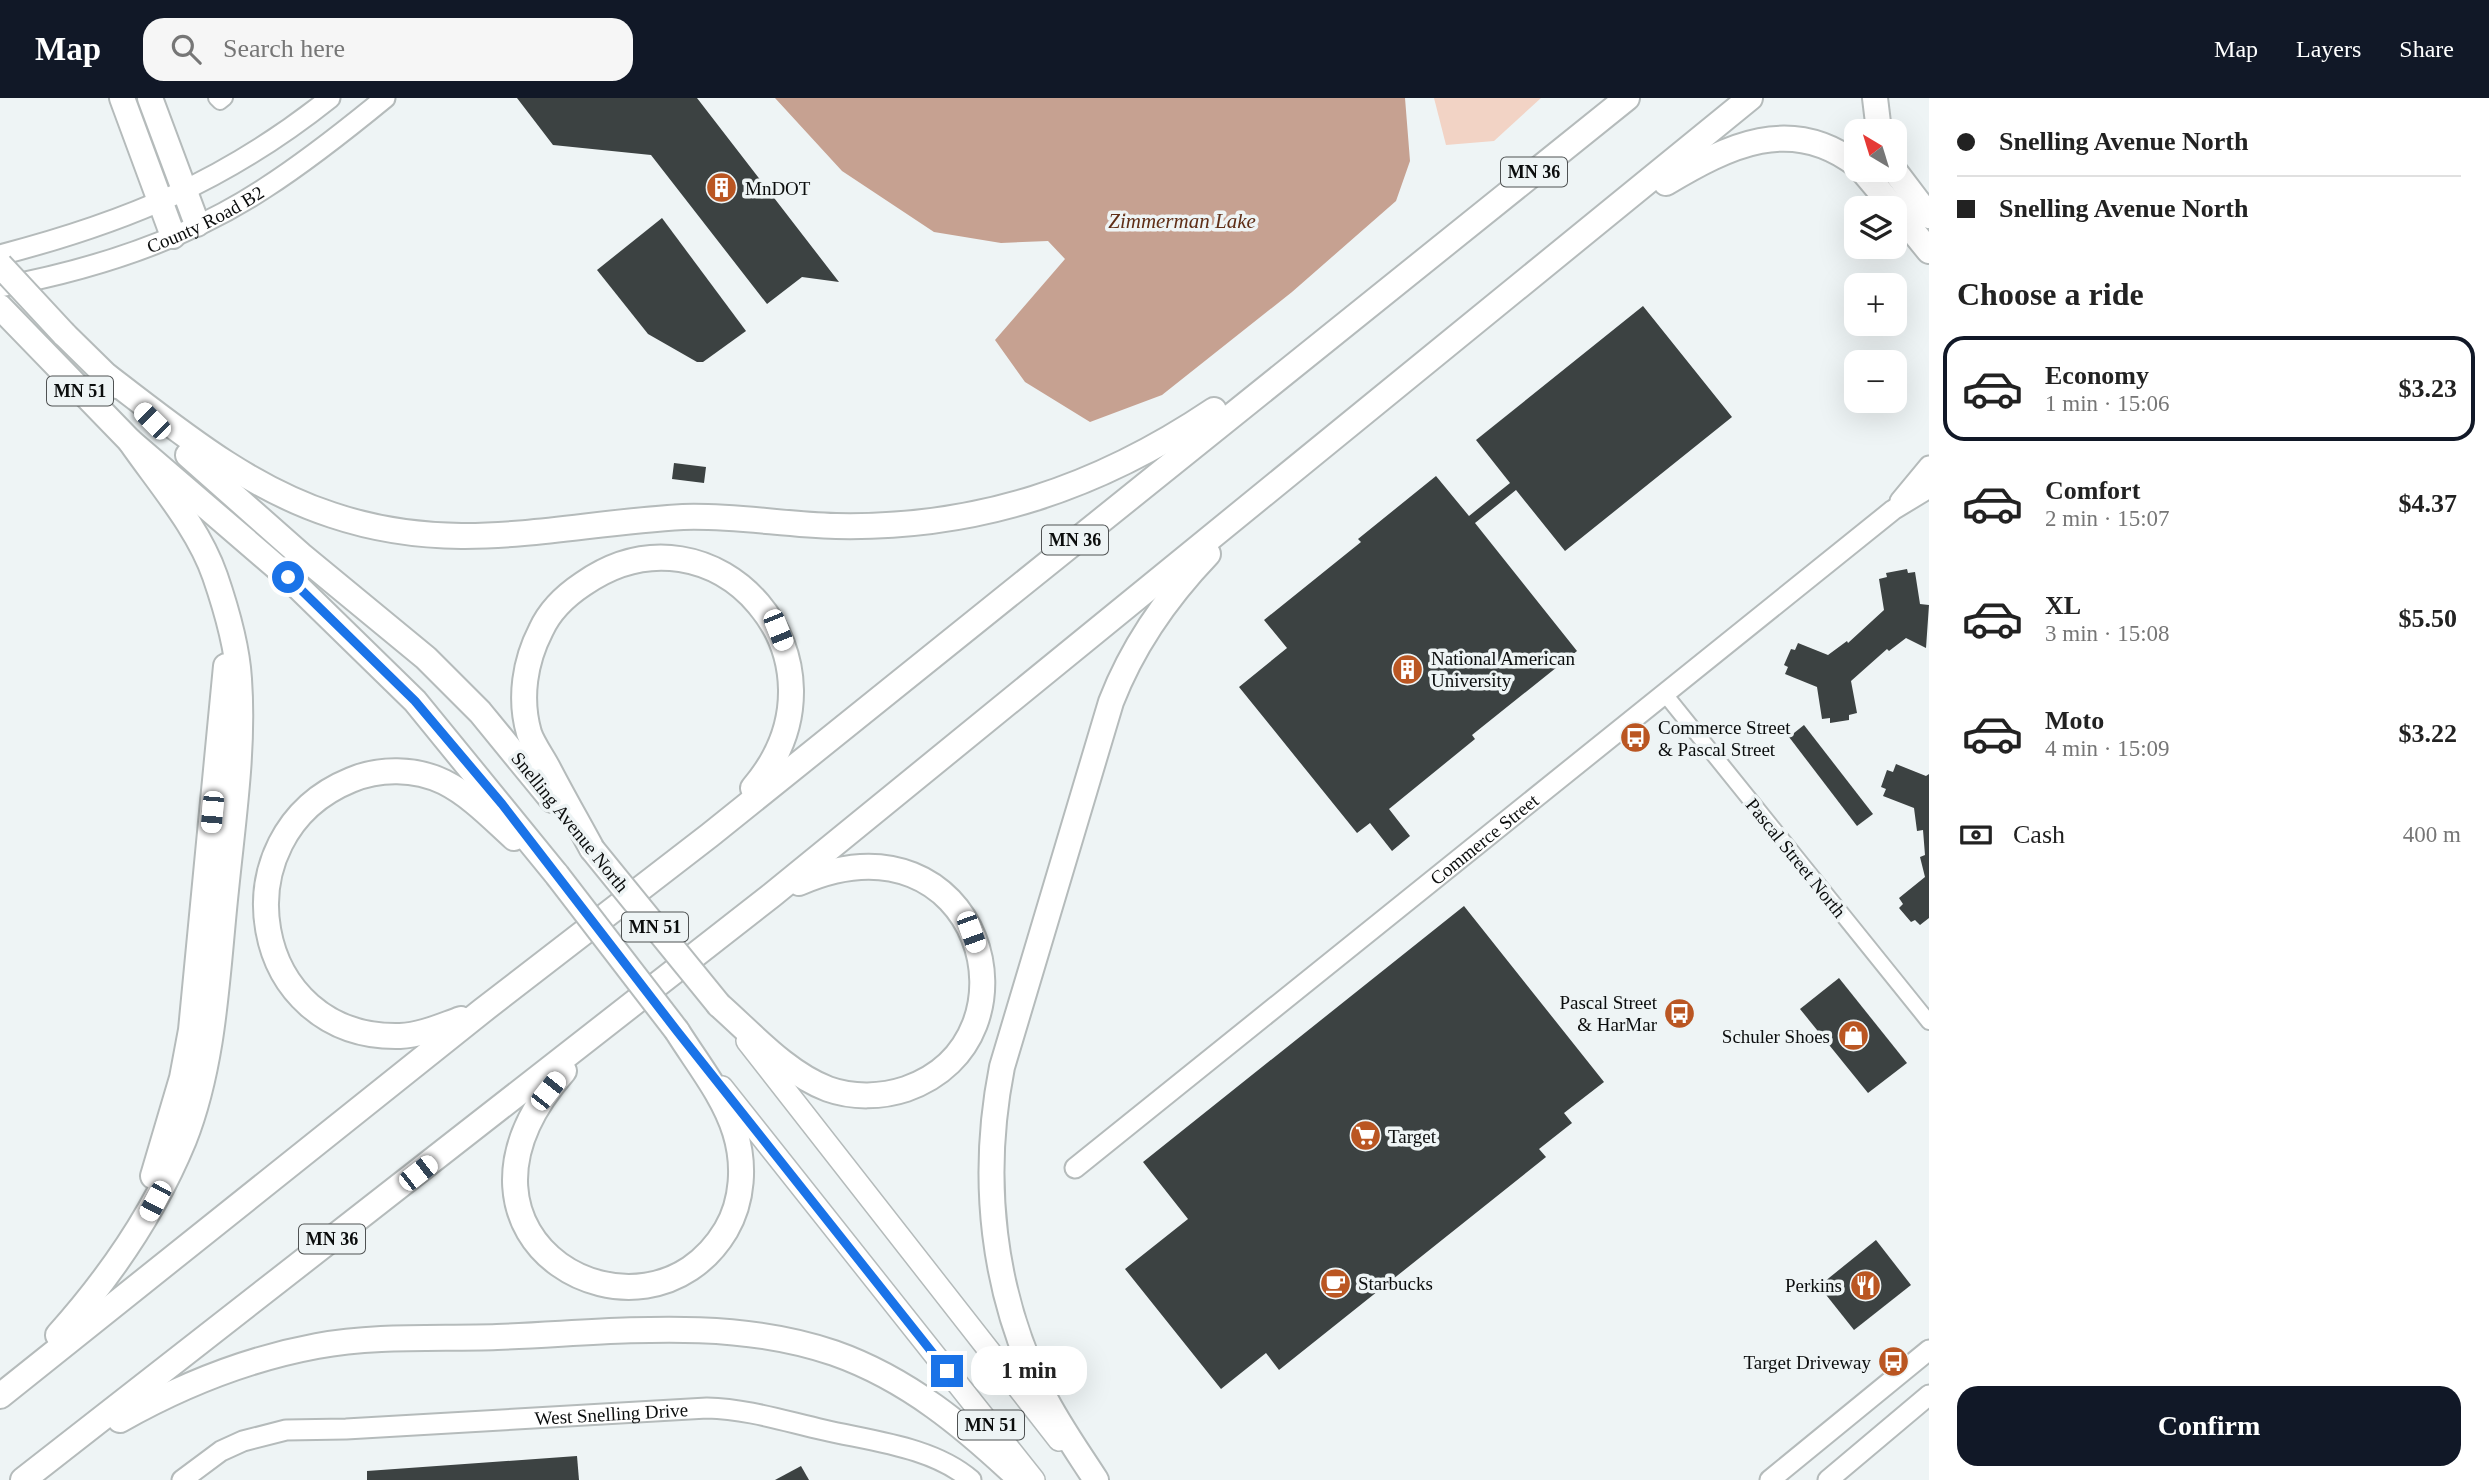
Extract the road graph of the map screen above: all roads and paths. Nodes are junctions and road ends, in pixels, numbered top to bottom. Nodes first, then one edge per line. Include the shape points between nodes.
1 (122, 98) edge
2 (150, 98) edge
3 (216, 98) edge
4 (225, 98) edge
5 (330, 98) edge
6 (385, 98) edge
7 (1627, 98) edge
8 (1749, 98) edge
9 (1875, 98) edge
10 (1878, 119) edge
11 (1844, 156) edge
12 (1872, 182) edge
13 (1903, 182) edge
14 (185, 192) junction
15 (1884, 196) edge
16 (160, 203) junction
17 (1929, 216) edge
18 (197, 224) junction
19 (1907, 224) edge
20 (173, 236) junction
21 (1579, 238) junction
22 (1441, 245) junction
23 (1929, 251) edge
24 (0, 255) edge
25 (0, 265) edge
26 (0, 287) edge
27 (0, 307) edge
28 (107, 376) junction
29 (130, 442) junction
30 (1323, 444) junction
31 (1929, 466) edge
32 (1929, 488) edge
33 (1893, 510) junction
34 (1664, 693) junction
35 (710, 835) junction
36 (592, 849) junction
37 (557, 875) junction
38 (772, 895) junction
39 (719, 1005) junction
40 (482, 1011) junction
41 (1929, 1022) edge
42 (610, 1023) junction
43 (677, 1031) junction
44 (1074, 1168) dead end
45 (1929, 1350) edge
46 (0, 1394) edge
47 (1929, 1395) edge
48 (55, 1456) junction
49 (23, 1480) edge
50 (182, 1480) edge
51 (971, 1480) edge
52 (1021, 1480) edge
53 (1034, 1480) edge
54 (1094, 1480) edge
55 (1770, 1480) edge
56 (1828, 1480) edge

1 - 16 highway
2 - 14 highway
3 - 4 street via 220,102
5 - 14 street, County Road B2 via 241,162
6 - 18 street, County Road B2 via 263,190
7 - 22 highway, MN 36
8 - 21 highway, MN 36
9 - 10 highway
11 - 21 highway via 1813,142 1763,139 1704,160
12 - 15 highway
13 - 17 highway
14 - 16 street, County Road B2
14 - 18 highway
16 - 20 highway
16 - 24 street, County Road B2 via 99,228
18 - 20 street, County Road B2
19 - 23 highway
20 - 26 street, County Road B2 via 110,261
21 - 30 highway, MN 36
22 - 28 highway via 1242,391 1144,454 1029,501 921,523 834,526 684,517 446,538 386,529 330,515 251,479 208,453
22 - 35 highway, MN 36
25 - 28 highway, Snelling Avenue North / MN 51, bridge
27 - 29 highway, MN 51
28 - 36 highway, Snelling Avenue North / MN 51 via 210,474 444,676 480,712
29 - 37 highway, MN 51 via 288,577 415,701
29 - 46 highway via 209,563 230,627 239,676 241,739 209,1054 194,1110 144,1222 88,1302
30 - 38 highway, MN 36
30 - 54 highway via 1207,555 1135,647 1101,730 1002,1067 992,1128 990,1189 1009,1304 1042,1394
31 - 33 street, Commerce Street
32 - 33 street, Commerce Street
33 - 34 street, Commerce Street
34 - 41 street, Pascal Street North
34 - 44 street, Commerce Street
35 - 36 highway via 756,785 782,744 793,696 786,652 765,610 728,578 689,562 640,560 594,576 558,604 528,663 524,688 530,734
35 - 40 highway, MN 36
36 - 39 highway, Snelling Avenue North / MN 51, bridge
37 - 40 highway via 466,796 443,782 400,771 369,774 338,785 305,812 276,852 265,896 269,942 290,985 312,1007 357,1030 401,1036
37 - 43 highway, MN 51, bridge
38 - 39 highway via 846,866 889,867 930,884 957,910 980,956 980,998 973,1028 949,1063 919,1084 897,1092 852,1095 808,1080
38 - 42 highway, MN 36
39 - 54 main road, Snelling Avenue North / MN 51
40 - 46 highway, MN 36
42 - 43 highway via 535,1108 521,1137 514,1172 516,1203 541,1248 581,1278 613,1286 657,1283 687,1270 722,1236 738,1198 741,1177 736,1134 728,1112
42 - 48 highway, MN 36
43 - 53 main road, MN 51
45 - 55 street
47 - 56 street
48 - 49 highway, MN 36
48 - 52 highway via 182,1388 266,1358 316,1346 714,1330 793,1341 874,1370 948,1415
50 - 51 street, West Snelling Drive via 220,1451 286,1430 732,1409 932,1458

